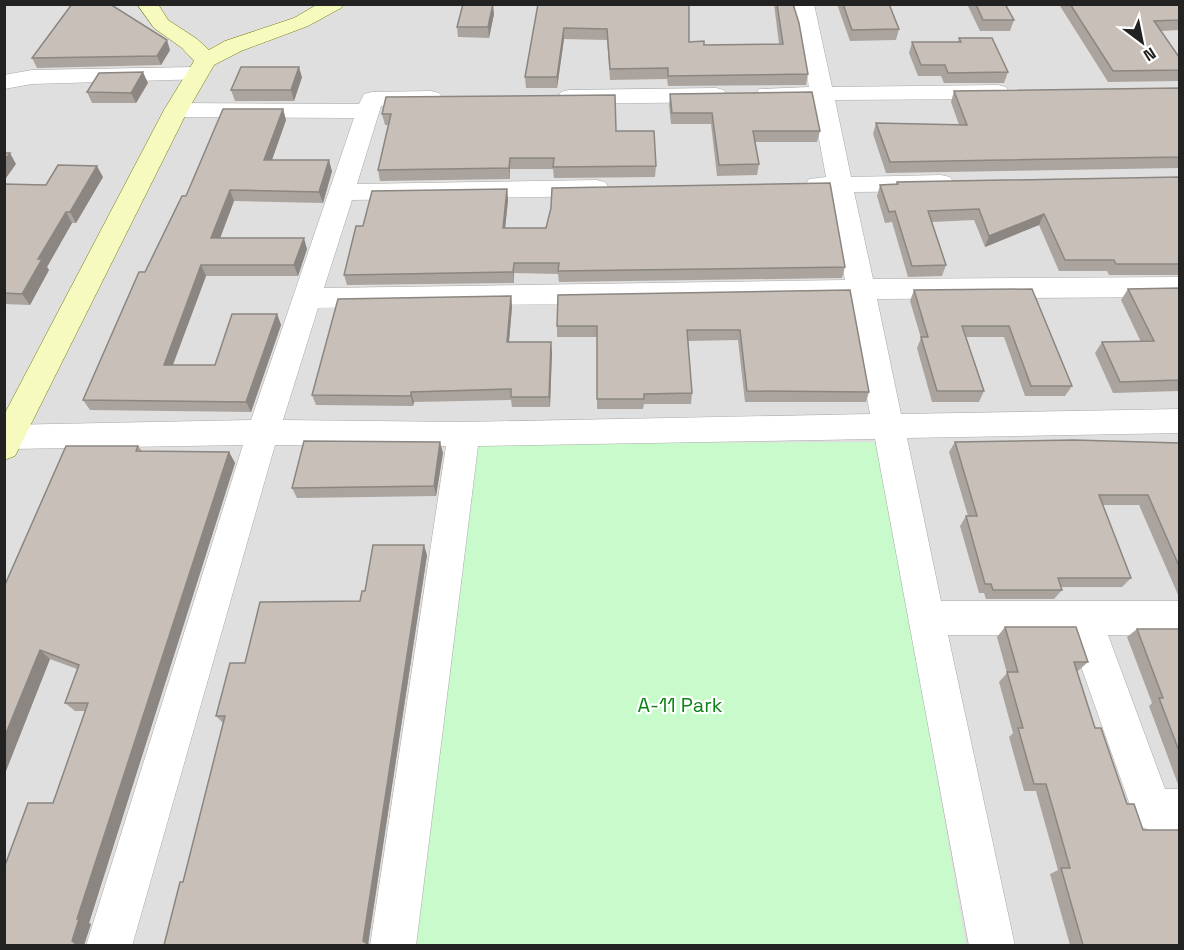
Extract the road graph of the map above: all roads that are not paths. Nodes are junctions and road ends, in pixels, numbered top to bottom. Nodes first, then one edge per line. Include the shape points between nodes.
1 (147, 4) edge
2 (334, 4) edge
3 (804, 4) edge
4 (197, 59) junction
5 (4, 82) edge
6 (1025, 92) edge
7 (822, 93) junction
8 (538, 97) edge
9 (455, 98) edge
10 (176, 110) junction
11 (368, 111) junction
12 (969, 182) edge
13 (841, 185) junction
14 (793, 186) edge
15 (615, 188) edge
16 (341, 192) junction
17 (1179, 287) edge
18 (862, 289) junction
19 (307, 298) junction
20 (1179, 421) edge
21 (889, 424) junction
22 (263, 432) junction
23 (464, 434) junction
24 (7, 442) edge
25 (927, 618) junction
26 (1083, 618) junction
27 (1179, 618) edge
28 (1179, 810) edge
29 (109, 945) edge
30 (393, 945) edge
31 (992, 945) edge

1 - 4 street
2 - 4 street via 301,22 255,39 211,44
3 - 7 street
4 - 5 street
4 - 10 street
6 - 7 street
7 - 8 street
7 - 13 street
9 - 11 street via 372,99
10 - 11 street
10 - 24 street
11 - 16 street
12 - 13 street
13 - 14 street
13 - 18 street
15 - 16 street
16 - 19 street
17 - 18 street
18 - 19 street
18 - 21 street
19 - 22 street
20 - 21 street
21 - 23 street
21 - 25 street
22 - 23 street
22 - 24 street
22 - 29 street
23 - 30 street
25 - 26 street
25 - 31 street
26 - 27 street
26 - 28 street via 1152,810

